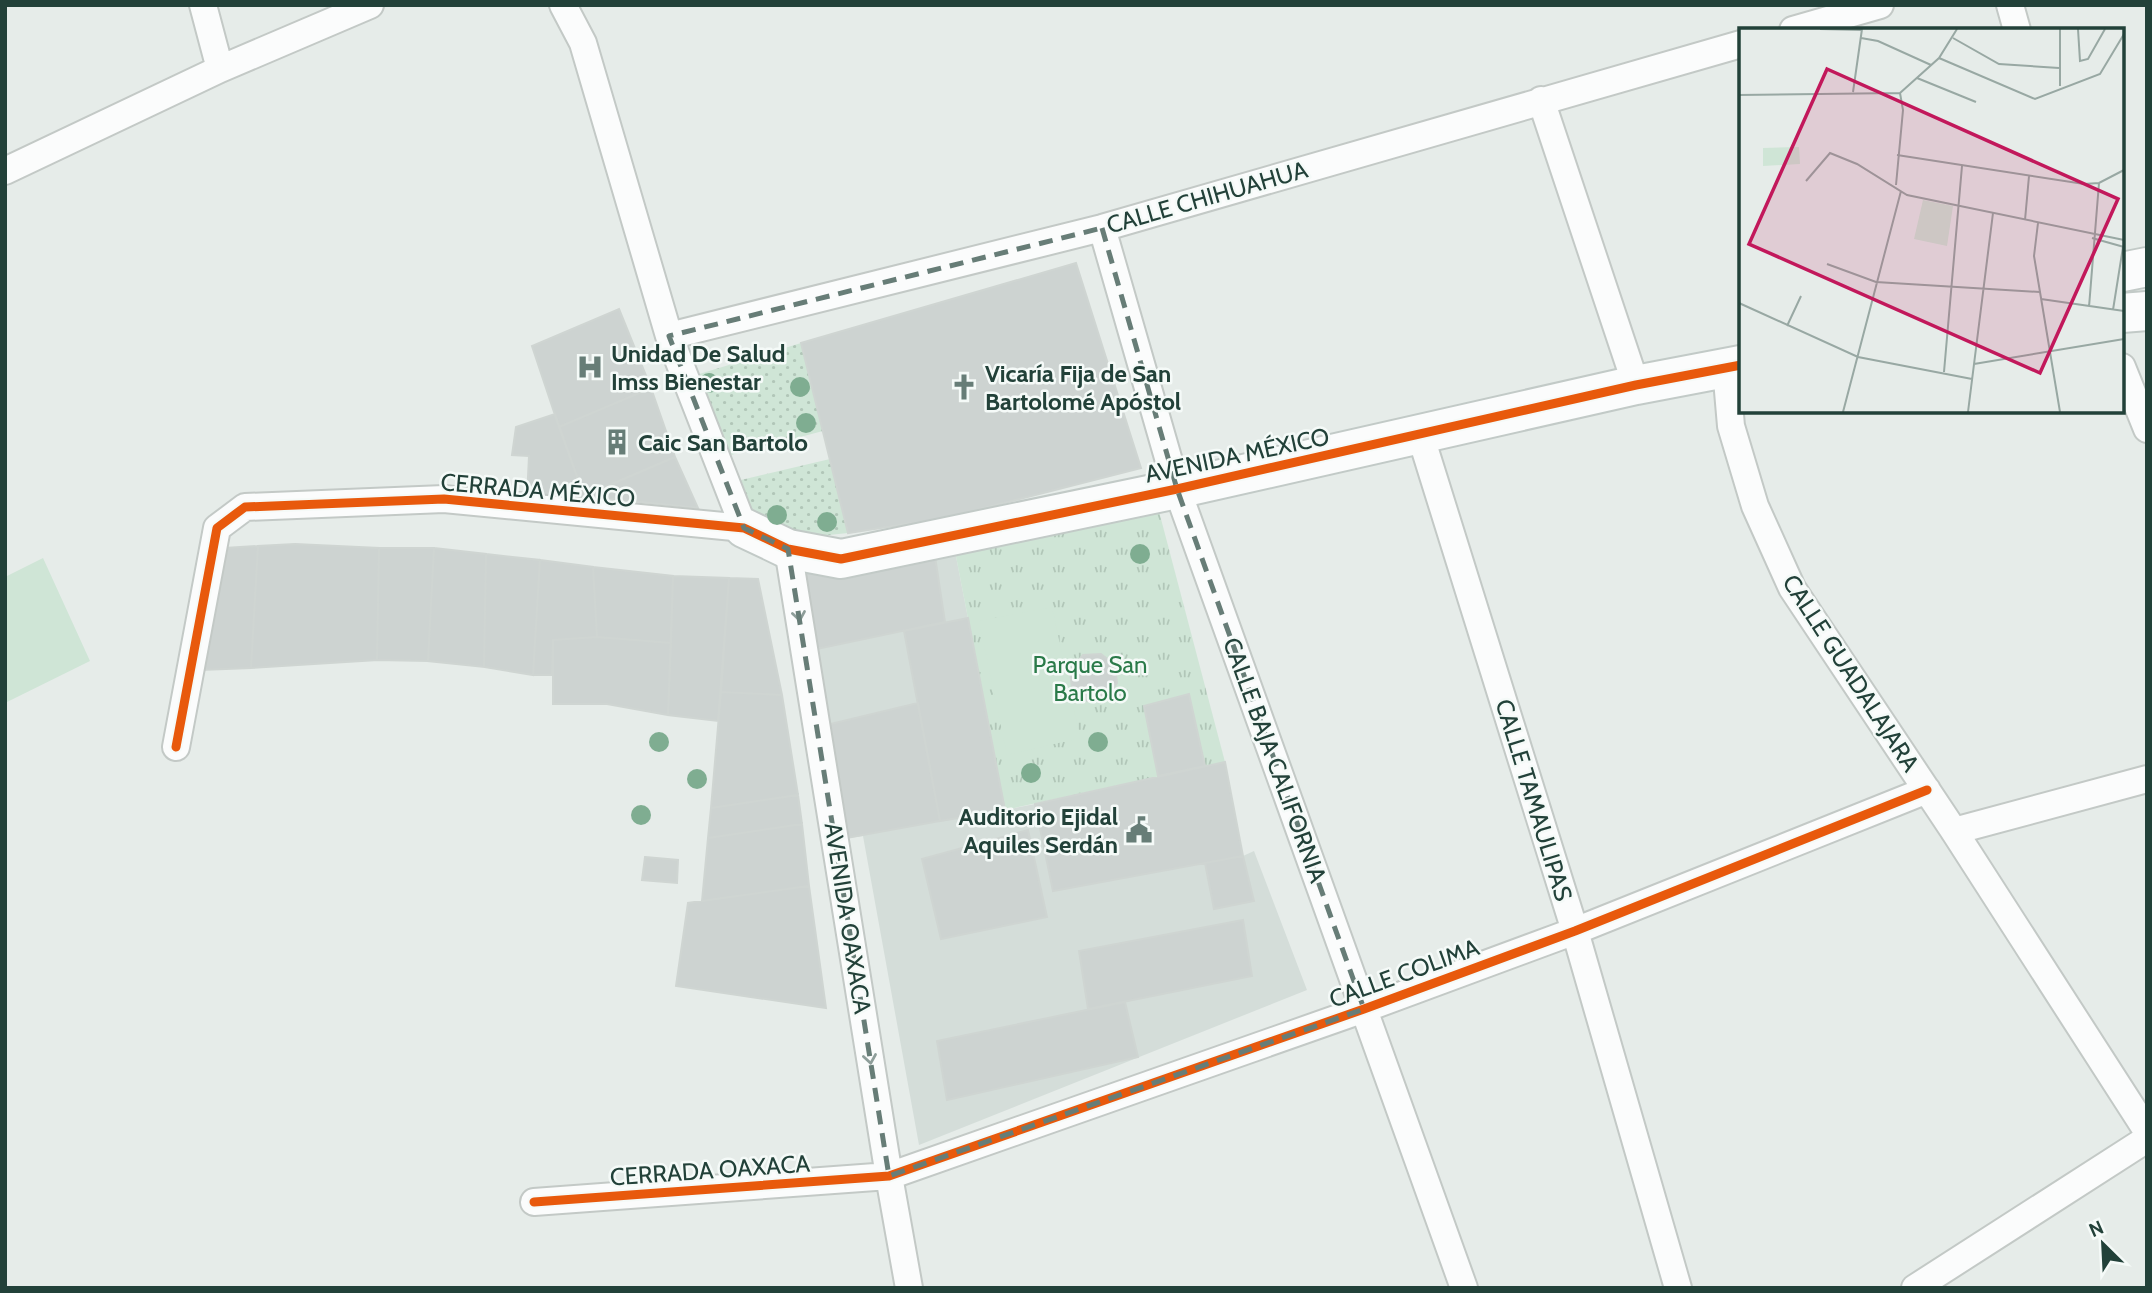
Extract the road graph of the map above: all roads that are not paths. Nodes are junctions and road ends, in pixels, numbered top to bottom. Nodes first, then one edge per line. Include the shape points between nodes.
1 (203, 5) edge
2 (370, 5) edge
3 (563, 5) edge
4 (1880, 5) edge
5 (2010, 5) edge
6 (1800, 28) edge
7 (2016, 28) edge
8 (1739, 45) edge
9 (220, 69) junction
10 (1541, 100) junction
11 (5, 171) edge
12 (1102, 228) junction
13 (2147, 267) edge
14 (2124, 272) edge
15 (2147, 311) edge
16 (2124, 313) edge
17 (669, 336) junction
18 (1733, 367) edge
19 (2124, 372) edge
20 (1636, 385) junction
21 (2147, 429) edge
22 (1420, 434) junction
23 (1177, 489) junction
24 (744, 528) junction
25 (788, 549) junction
26 (176, 747) dead end
27 (2147, 779) edge
28 (1927, 790) junction
29 (1954, 831) junction
30 (1574, 931) junction
31 (1364, 1009) junction
32 (2147, 1130) edge
33 (2147, 1139) edge
34 (889, 1177) junction
35 (534, 1202) dead end
36 (909, 1288) edge
37 (1464, 1288) edge
38 (1678, 1288) edge
39 (1915, 1288) edge

1 - 9 street
2 - 9 street
3 - 17 street via 583,43
4 - 6 street
5 - 7 street
8 - 10 street, CALLE CHIHUAHUA
9 - 11 street
10 - 12 street, CALLE CHIHUAHUA
10 - 20 street
12 - 17 street, CALLE CHIHUAHUA
12 - 23 street, CALLE BAJA CALIFORNIA
13 - 14 street
15 - 16 street
17 - 24 street
18 - 20 street, AVENIDA MÉXICO
18 - 28 street, CALLE GUADALAJARA via 1731,426 1755,506 1792,588
19 - 21 street
20 - 22 street, AVENIDA MÉXICO
22 - 23 street, AVENIDA MÉXICO
22 - 30 street, CALLE TAMAULIPAS
23 - 25 street, AVENIDA MÉXICO via 841,559
23 - 31 street, CALLE BAJA CALIFORNIA
24 - 25 street, AVENIDA MÉXICO
24 - 26 street, CERRADA MÉXICO via 444,499 245,507 217,528
25 -> 34 street, AVENIDA OAXACA
27 - 29 street
28 - 29 street, CALLE GUADALAJARA
28 - 30 street, CALLE COLIMA
29 - 32 street, CALLE GUADALAJARA
30 - 31 street, CALLE COLIMA
30 - 38 street, CALLE TAMAULIPAS
31 - 34 street, CALLE COLIMA
31 - 37 street, CALLE BAJA CALIFORNIA
33 - 39 street
34 - 35 street, CERRADA OAXACA
34 - 36 street, AVENIDA OAXACA

